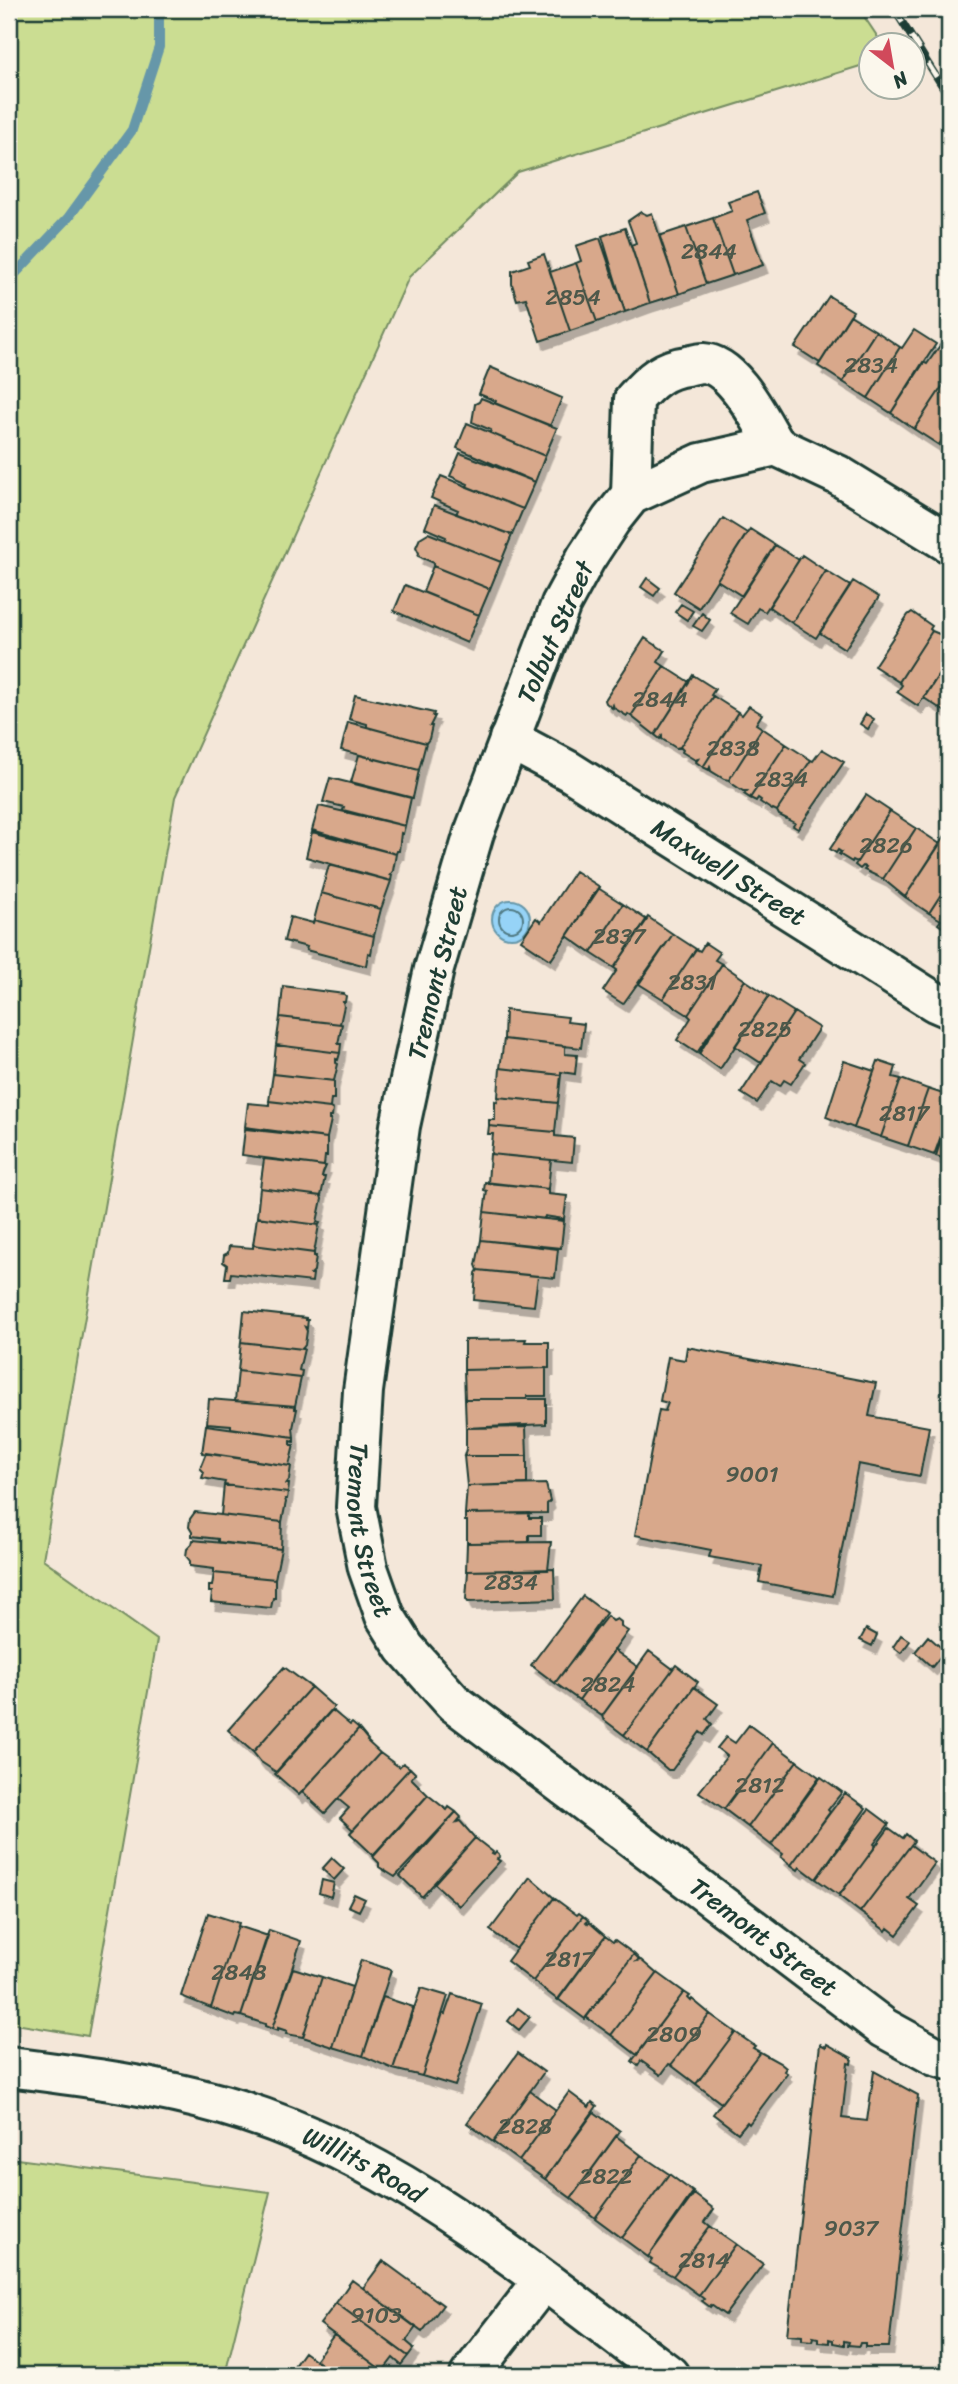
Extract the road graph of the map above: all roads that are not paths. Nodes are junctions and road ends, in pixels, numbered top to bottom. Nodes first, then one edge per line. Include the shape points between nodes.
1 (776, 446) junction
2 (631, 495) junction
3 (949, 543) edge
4 (509, 739) junction
5 (949, 1008) edge
6 (949, 2060) edge
7 (9, 2067) edge
8 (543, 2281) junction
9 (470, 2375) edge
10 (668, 2375) edge

1 - 2 street, Tolbut Street via 701,463
1 - 2 street via 727,373 705,363 672,368 652,379 634,398
1 - 3 street via 838,474
2 - 4 street, Tolbut Street via 586,558 561,604
4 - 5 street, Maxwell Street via 569,771
4 - 6 street, Tremont Street via 474,833 434,969 400,1126 359,1438 356,1507 368,1567 385,1616 405,1648 453,1702 884,2028
7 - 8 street, Willits Road via 138,2086 223,2105 311,2136 401,2182
8 - 9 street
8 - 10 street, Willits Road

